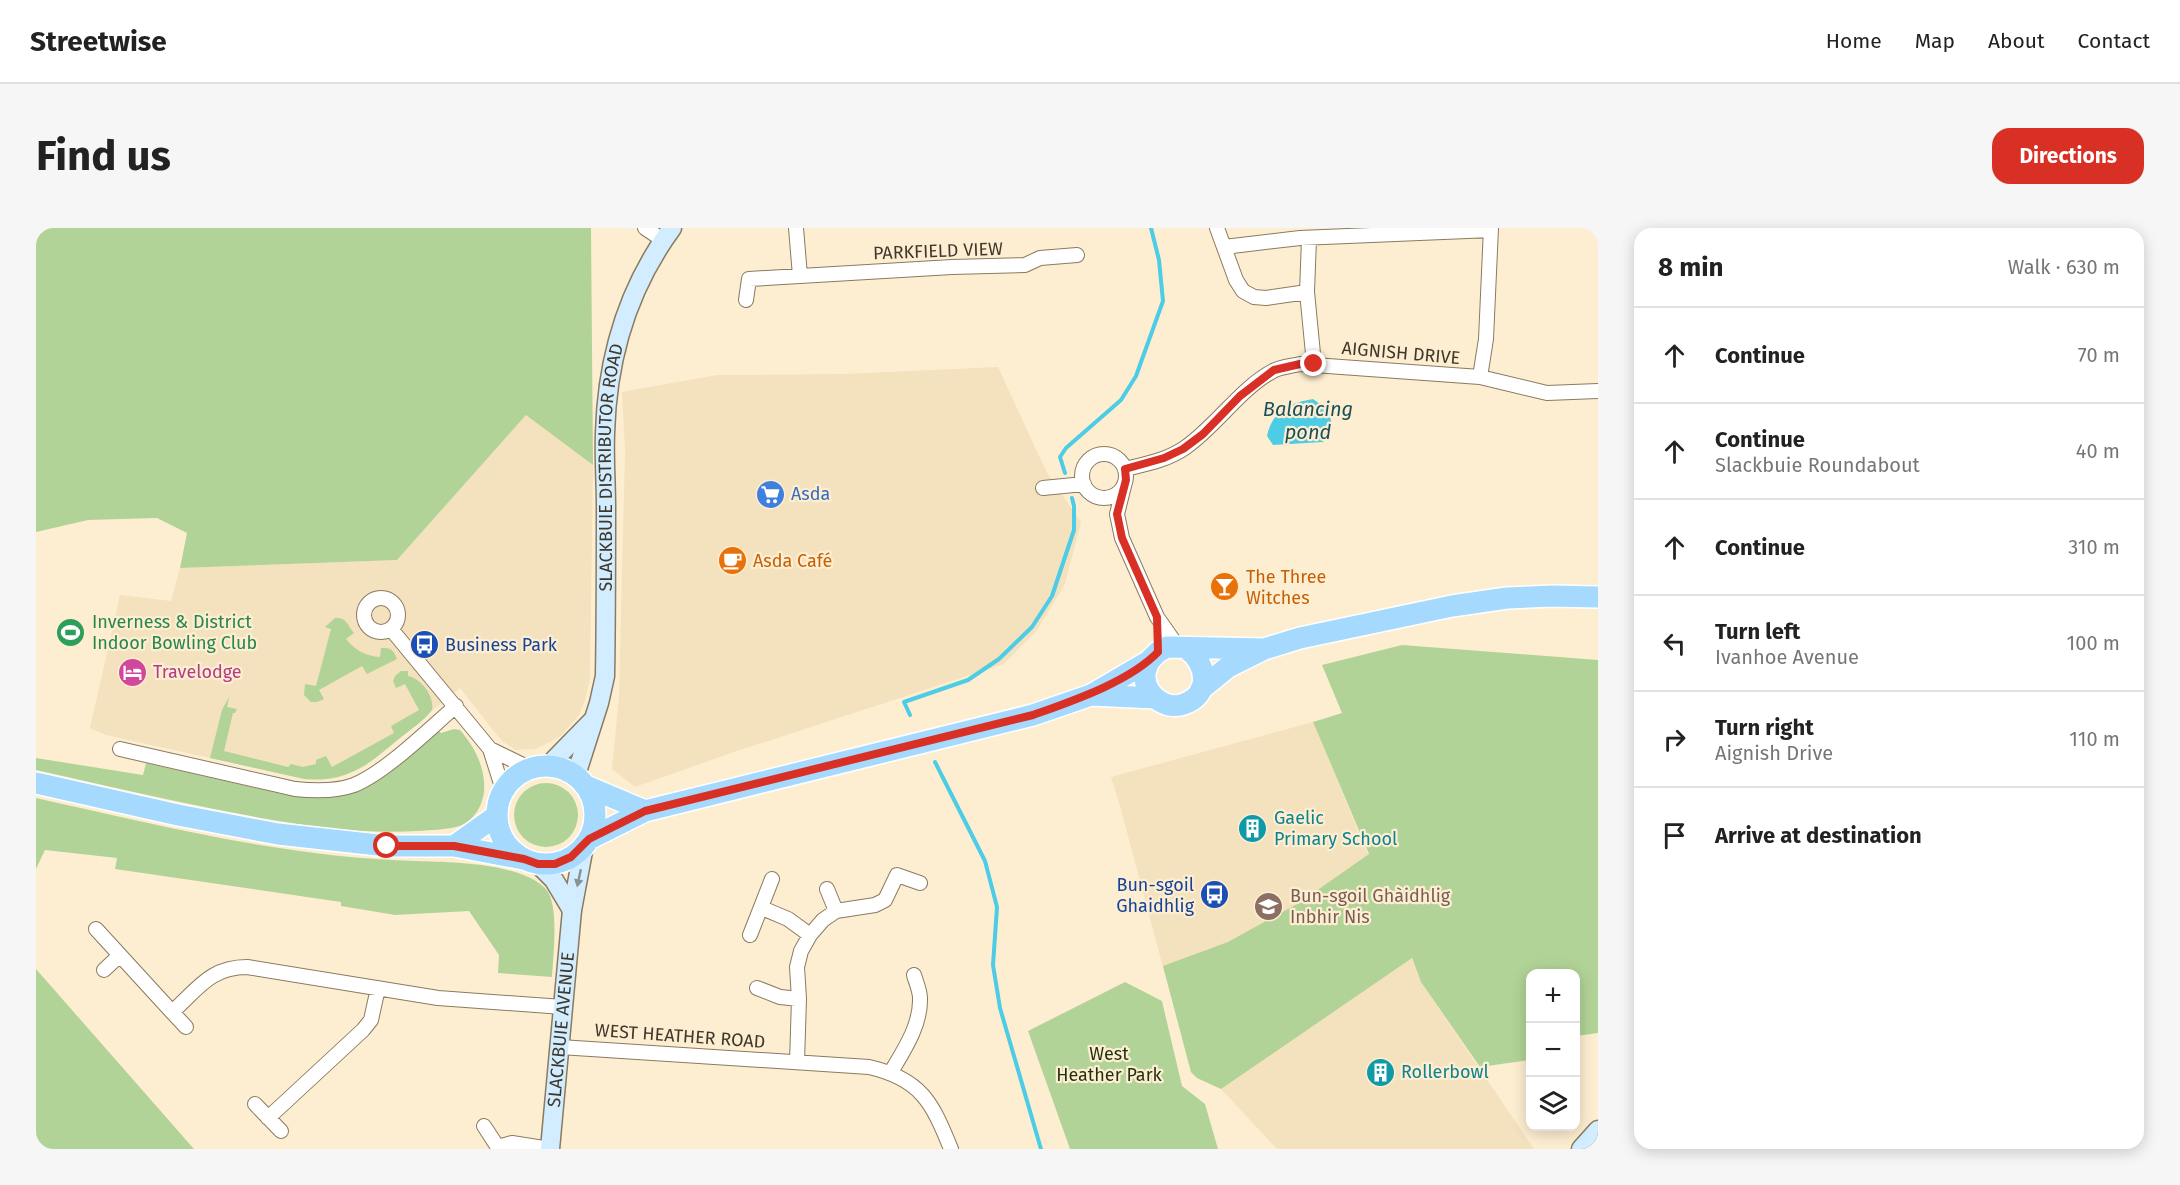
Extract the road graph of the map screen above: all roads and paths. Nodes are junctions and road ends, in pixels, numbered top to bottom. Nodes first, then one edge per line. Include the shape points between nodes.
1 (645, 228) edge
2 (796, 228) edge
3 (1217, 228) edge
4 (1491, 229) edge
5 (668, 234) edge
6 (1308, 239) junction
7 (1224, 247) junction
8 (1077, 255) dead end
9 (800, 276) junction
10 (1307, 292) junction
11 (746, 300) dead end
12 (1314, 364) junction
13 (1480, 378) junction
14 (1598, 391) edge
15 (1125, 469) junction
16 (1084, 484) junction
17 (1124, 486) junction
18 (1043, 488) dead end
19 (1095, 496) junction
20 (1117, 514) junction
21 (1598, 597) edge
22 (1157, 617) junction
23 (391, 628) dead end
24 (1264, 649) junction
25 (1168, 652) junction
26 (1201, 689) junction
27 (1091, 695) junction
28 (1155, 698) junction
29 (456, 706) junction
30 (594, 718) junction
31 (120, 749) dead end
32 (490, 749) junction
33 (539, 766) junction
34 (581, 780) junction
35 (36, 783) edge
36 (502, 790) junction
37 (645, 811) junction
38 (496, 816) junction
39 (587, 843) junction
40 (454, 846) junction
41 (531, 861) junction
42 (772, 879) dead end
43 (920, 883) dead end
44 (827, 889) dead end
45 (762, 908) junction
46 (572, 910) junction
47 (836, 911) junction
48 (96, 929) dead end
49 (750, 935) dead end
50 (810, 935) junction
51 (120, 955) junction
52 (104, 970) dead end
53 (914, 975) dead end
54 (378, 988) junction
55 (757, 988) dead end
56 (799, 999) junction
57 (563, 1007) junction
58 (172, 1012) junction
59 (186, 1027) dead end
60 (560, 1047) junction
61 (797, 1062) junction
62 (891, 1072) junction
63 (255, 1104) dead end
64 (268, 1118) junction
65 (484, 1125) dead end
66 (1598, 1130) edge
67 (281, 1131) dead end
68 (499, 1148) edge
69 (550, 1149) edge
70 (951, 1149) edge
71 (1581, 1149) edge

1 - 5 street
2 - 9 street
3 - 7 street
4 - 6 street
4 - 13 street via 1486,339
5 - 30 street, SLACKBUIE DISTRIBUTOR ROAD via 645,268 619,332 609,392 605,433 605,676
6 - 7 street
6 - 10 street
7 - 10 street via 1243,291 1254,297
8 - 9 street, PARKFIELD VIEW via 1040,258 1025,265
9 - 11 street, PARKFIELD VIEW via 749,279
10 - 12 street
12 - 13 street, AIGNISH DRIVE
12 - 15 street, AIGNISH DRIVE via 1274,370 1183,449
13 - 14 street, AIGNISH DRIVE via 1547,393
15 - 16 street via 1110,455 1096,456 1083,470
15 - 17 street
16 - 18 street
16 - 19 street
17 - 19 street via 1115,496
17 - 20 street
19 - 20 street
20 - 22 street via 1122,538
21 - 24 main road via 1506,598 1452,606
22 - 25 street
22 - 25 street
23 - 29 street
24 - 25 main road
24 - 26 main road via 1228,667
25 - 26 main road via 1196,655 1203,668
25 - 27 main road
25 - 28 main road via 1145,674
26 - 28 main road via 1185,704 1168,705
27 - 28 main road
27 - 37 main road via 1033,715
29 - 31 street via 370,777 333,790 295,789
29 - 32 street
30 - 33 street, SLACKBUIE DISTRIBUTOR ROAD
30 - 34 street, SLACKBUIE DISTRIBUTOR ROAD
32 - 33 street
32 - 36 street
33 - 34 main road via 564,768
33 - 36 main road via 519,773
34 - 37 main road
34 - 39 main road via 593,798 595,812
35 - 40 main road via 278,834 387,846
36 - 38 main road
37 - 39 main road
38 - 40 main road
38 - 41 main road via 504,842 512,852
39 - 41 main road via 555,864
39 -> 46 street, SLACKBUIE AVENUE
40 - 41 main road
41 - 46 street via 554,880
42 - 45 street
43 - 47 street via 897,874 885,900
44 - 47 street
45 - 49 street
45 - 50 street
46 - 57 street, SLACKBUIE AVENUE
47 - 50 street
48 - 51 street
50 - 56 street via 797,967
51 - 52 street
51 - 58 street
53 - 62 street via 920,998 916,1022
54 - 57 street via 438,998
54 - 58 street via 247,966 230,967 216,972
54 - 64 street via 371,1020 363,1030
55 - 56 street
56 - 61 street
57 - 60 street, SLACKBUIE AVENUE
58 - 59 street
60 - 61 street, WEST HEATHER ROAD
60 - 69 street, SLACKBUIE AVENUE
61 - 62 street, WEST HEATHER ROAD via 868,1066
62 - 70 street, WEST HEATHER ROAD via 928,1100
63 - 64 street
64 - 67 street
65 - 68 street
66 - 71 street
68 - 69 street via 512,1143

